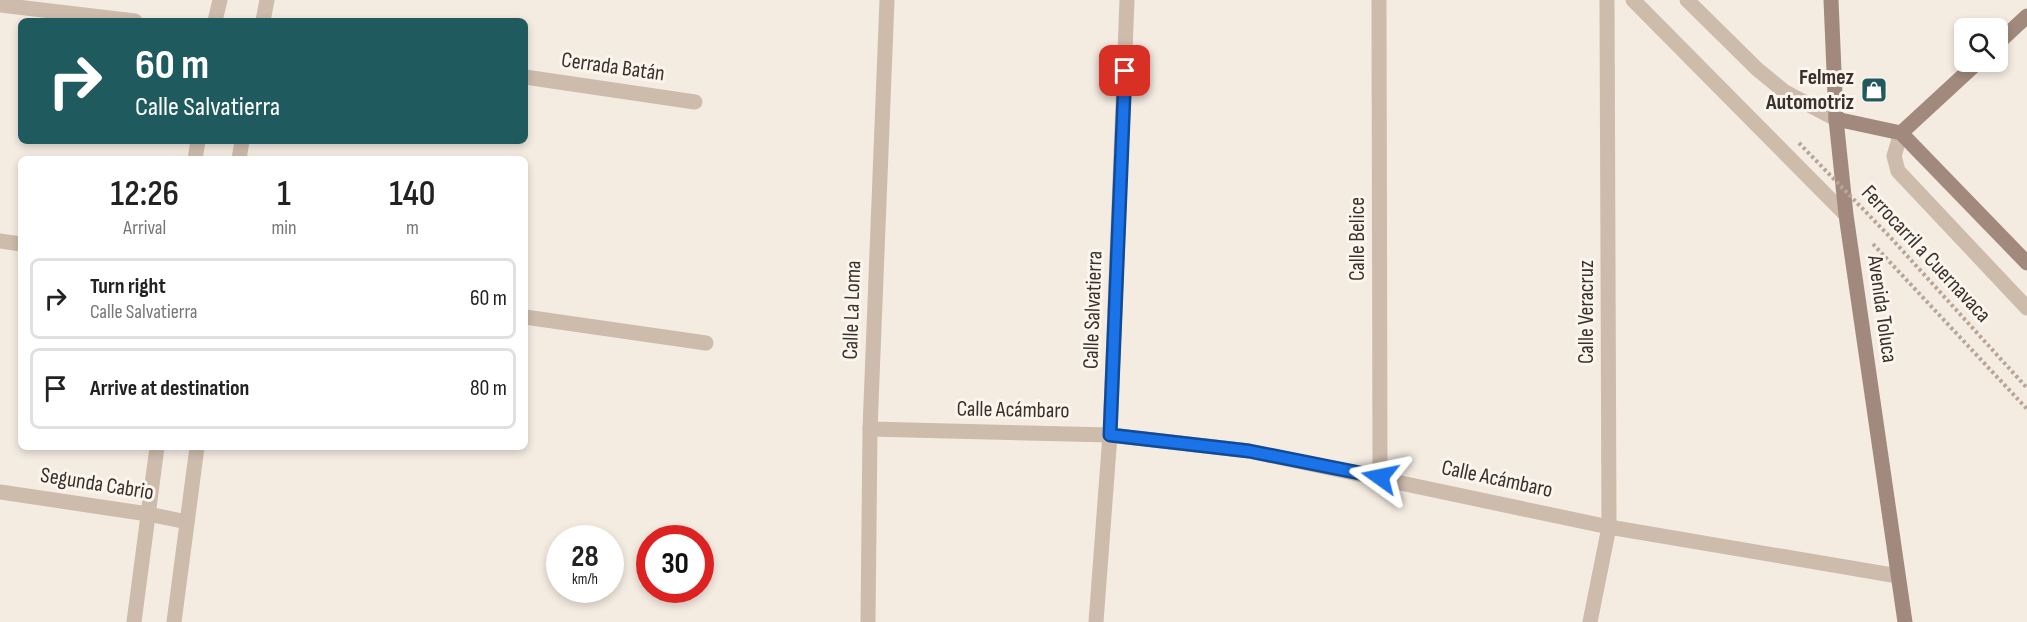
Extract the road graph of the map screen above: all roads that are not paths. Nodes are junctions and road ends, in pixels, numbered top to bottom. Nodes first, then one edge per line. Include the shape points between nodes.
1 (220, 0) edge
2 (267, 0) edge
3 (887, 0) edge
4 (1127, 0) edge
5 (1379, 0) edge
6 (1607, 0) edge
7 (1633, 0) edge
8 (1687, 0) edge
9 (1831, 0) edge
10 (0, 5) edge
11 (2027, 16) edge
12 (110, 18) edge
13 (216, 18) edge
14 (264, 18) edge
15 (2008, 34) edge
16 (1967, 72) edge
17 (528, 77) edge
18 (695, 102) dead end
19 (1836, 119) junction
20 (1901, 133) junction
21 (1846, 215) junction
22 (0, 241) edge
23 (18, 244) edge
24 (2027, 263) edge
25 (2027, 308) edge
26 (528, 317) edge
27 (705, 343) dead end
28 (870, 429) junction
29 (1110, 435) junction
30 (157, 450) edge
31 (197, 450) edge
32 (1380, 477) junction
33 (0, 492) edge
34 (148, 514) junction
35 (187, 522) junction
36 (1609, 527) junction
37 (1898, 576) junction
38 (134, 622) edge
39 (174, 622) edge
40 (868, 622) edge
41 (1096, 622) edge
42 (1590, 622) edge
43 (1905, 622) edge

1 - 13 street
2 - 14 street
3 - 28 street, Calle La Loma
4 - 29 street, Calle Salvatierra
5 - 32 street, Calle Belice
6 - 36 street, Calle Veracruz
7 - 21 street
8 - 19 street via 1785,92
9 - 19 street, Avenida Toluca
10 - 12 street
11 - 15 street
16 - 20 street
17 - 18 street, Cerrada Batán
19 - 20 street
19 - 21 street, Avenida Toluca
20 - 24 street
20 - 25 street via 1894,156 1898,171
21 - 37 street, Avenida Toluca
22 - 23 street
26 - 27 street
28 - 29 street, Calle Acámbaro
28 - 40 street, Calle La Loma
29 - 32 street, Calle Acámbaro via 1249,451
29 - 41 street, Calle Salvatierra
30 - 34 street
31 - 35 street
32 - 36 street, Calle Acámbaro
33 - 34 street, Segunda Cabrio
34 - 35 street, Segunda Cabrio
34 - 38 street
35 - 39 street
36 - 37 street, Calle Acámbaro
36 - 42 street, Calle Veracruz
37 - 43 street, Avenida Toluca

